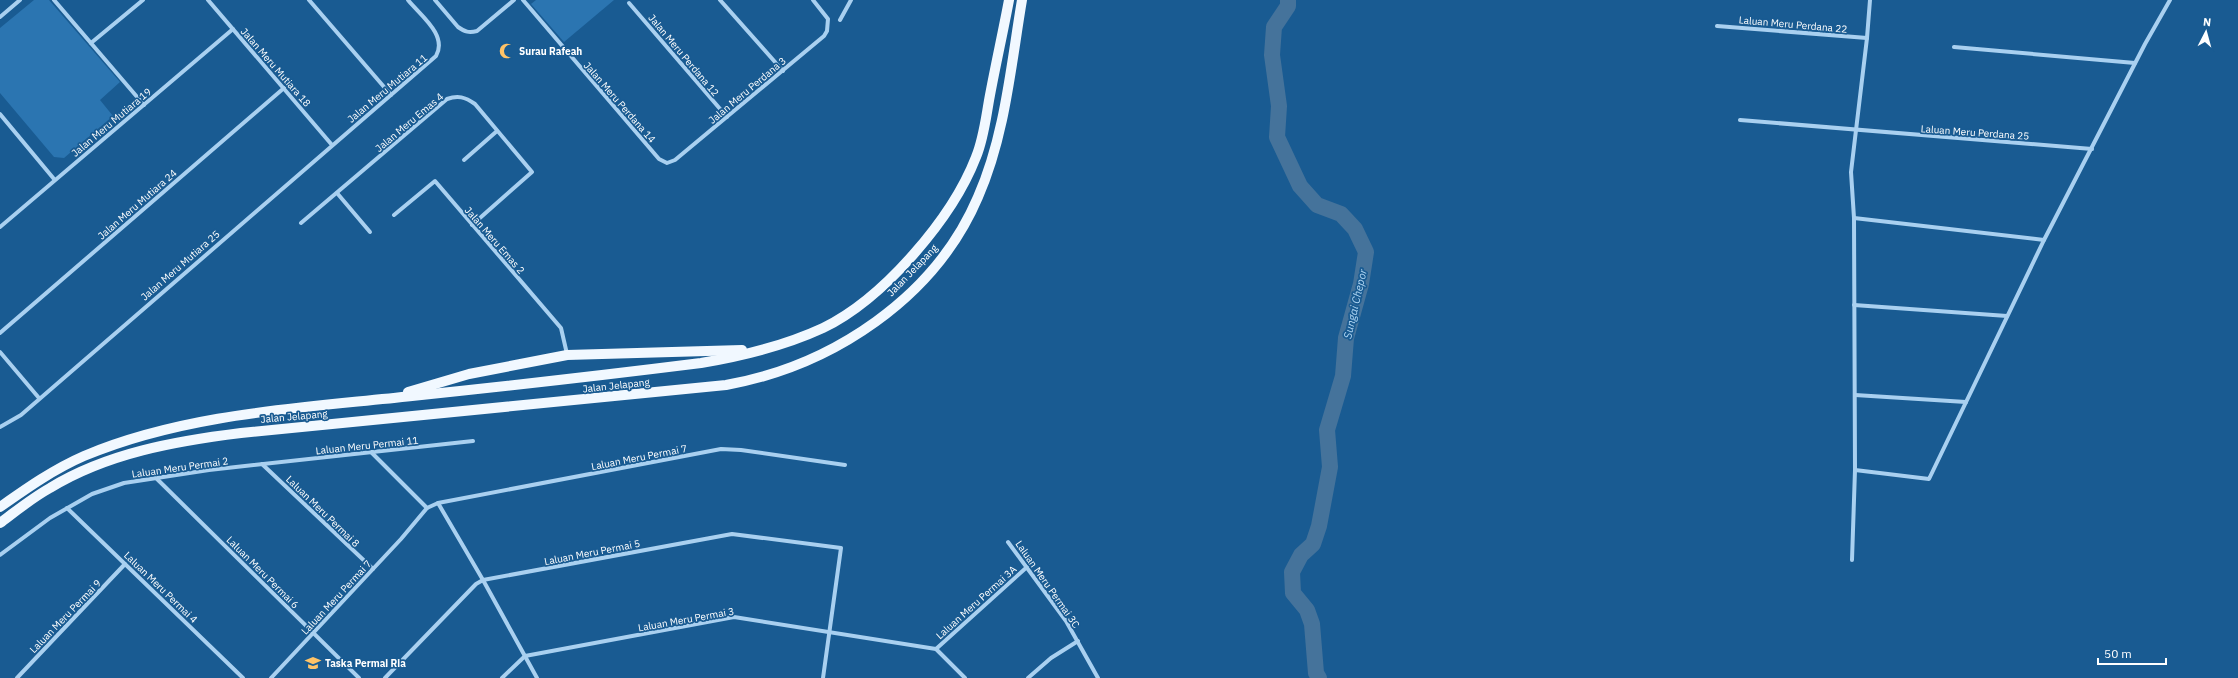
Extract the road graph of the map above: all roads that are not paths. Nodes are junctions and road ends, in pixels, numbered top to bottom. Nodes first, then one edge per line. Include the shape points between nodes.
1 (20, 0) edge
2 (54, 0) edge
3 (143, 0) edge
4 (208, 0) edge
5 (309, 0) edge
6 (408, 0) edge
7 (435, 0) edge
8 (514, 0) edge
9 (523, 0) edge
10 (720, 0) edge
11 (813, 0) edge
12 (851, 0) edge
13 (1009, 0) edge
14 (1022, 0) edge
15 (1870, 0) edge
16 (2170, 0) edge
17 (630, 3) dead end
18 (0, 17) edge
19 (840, 20) dead end
20 (1717, 26) dead end
21 (233, 29) junction
22 (1867, 38) junction
23 (91, 43) junction
24 (1954, 47) dead end
25 (2135, 63) junction
26 (783, 71) junction
27 (284, 88) junction
28 (391, 95) junction
29 (144, 105) junction
30 (0, 114) edge
31 (727, 117) junction
32 (1740, 120) dead end
33 (1856, 130) junction
34 (497, 131) junction
35 (332, 145) junction
36 (2092, 149) junction
37 (659, 159) joint
38 (464, 160) dead end
39 (54, 179) junction
40 (337, 193) junction
41 (394, 215) dead end
42 (1854, 218) junction
43 (301, 223) dead end
44 (472, 225) junction
45 (0, 227) edge
46 (370, 232) dead end
47 (2044, 240) junction
48 (1854, 305) junction
49 (2008, 316) junction
50 (0, 332) edge
51 (775, 346) junction
52 (0, 352) edge
53 (567, 355) junction
54 (1855, 395) junction
55 (39, 398) junction
56 (382, 399) junction
57 (1966, 402) junction
58 (0, 428) edge
59 (473, 441) dead end
60 (371, 452) junction
61 (262, 464) junction
62 (845, 465) dead end
63 (1855, 470) junction
64 (155, 477) junction
65 (438, 503) junction
66 (0, 507) edge
67 (67, 508) junction
68 (427, 508) junction
69 (0, 523) edge
70 (1008, 542) dead end
71 (0, 555) edge
72 (1852, 560) dead end
73 (125, 564) junction
74 (1027, 567) junction
75 (372, 569) junction
76 (483, 580) junction
77 (830, 631) junction
78 (313, 633) junction
79 (1078, 641) junction
80 (936, 649) junction
81 (525, 656) junction
82 (17, 678) edge
83 (243, 678) edge
84 (271, 678) edge
85 (359, 678) edge
86 (385, 678) edge
87 (502, 678) edge
88 (536, 678) edge
89 (823, 678) edge
90 (965, 678) edge
91 (1028, 678) edge
92 (1098, 678) edge

1 - 18 street
2 - 23 street
3 - 23 street
4 - 21 street, Jalan Meru Mutiara 18
5 - 28 street
6 - 28 street, Jalan Meru Mutiara 11 via 438,35 439,51
7 - 8 street via 463,31 472,33
9 - 37 street, Jalan Meru Perdana 14
10 - 26 street
11 - 26 street, Jalan Meru Perdana 3 via 826,14 828,25 824,36
12 - 19 street
13 - 51 main road, Jalan Jelapang via 977,156 964,186 950,208 914,255 877,290 824,327
14 - 69 main road, Jalan Jelapang via 992,159 961,232 942,258 916,286 886,313 838,347 788,370 726,385 241,433 163,445 119,458 67,479
15 - 22 street
16 - 25 street
17 - 31 street, Jalan Meru Perdana 12
20 - 22 street, Laluan Meru Perdana 22
21 - 27 street, Jalan Meru Mutiara 18
21 - 29 street, Jalan Meru Mutiara 19
22 - 33 street
23 - 29 street
24 - 25 street
25 - 36 street
26 - 31 street, Jalan Meru Perdana 3
27 - 35 street, Jalan Meru Mutiara 18
27 - 50 street, Jalan Meru Mutiara 24
28 - 35 street, Jalan Meru Mutiara 11
29 - 39 street, Jalan Meru Mutiara 19
30 - 39 street
31 - 37 street, Jalan Meru Perdana 3 via 675,160 667,163
32 - 33 street, Laluan Meru Perdana 25
33 - 36 street, Laluan Meru Perdana 25
33 - 42 street via 1852,172
34 - 38 street
34 - 40 street, Jalan Meru Emas 4 via 468,99 454,96 447,99
34 - 44 street, Jalan Meru Emas 4 via 532,172
35 - 55 street, Jalan Meru Mutiara 25
36 - 47 street
39 - 45 street, Jalan Meru Mutiara 19
40 - 43 street, Jalan Meru Emas 4
40 - 46 street
41 - 44 street, Jalan Meru Emas 2 via 435,181
42 - 47 street
42 - 48 street
44 - 53 street, Jalan Meru Emas 2 via 561,328
47 - 49 street
48 - 49 street
48 - 54 street
49 - 57 street
51 - 53 main road via 703,352
51 - 56 main road, Jalan Jelapang via 701,364
52 - 55 street
53 - 56 main road via 469,374
54 - 57 street
54 - 63 street
55 - 58 street, Jalan Meru Mutiara 25 via 13,421
56 - 66 main road, Jalan Jelapang via 238,416 135,438 84,456 62,467
57 - 63 street via 1929,479
59 - 60 street, Laluan Meru Permai 11
60 - 61 street, Laluan Meru Permai 11
60 - 68 street
61 - 64 street, Laluan Meru Permai 2
61 - 75 street, Laluan Meru Permai 8
62 - 65 street, Laluan Meru Permai 7 via 721,449
63 - 72 street
64 - 67 street, Laluan Meru Permai 2 via 107,488
64 - 78 street, Laluan Meru Permai 6
65 - 68 street, Laluan Meru Permai 7
65 - 76 street
67 - 71 street, Laluan Meru Permai 2
67 - 73 street, Laluan Meru Permai 4
68 - 75 street, Laluan Meru Permai 7
70 - 74 street, Laluan Meru Permai 3C
73 - 82 street, Laluan Meru Permai 9
73 - 83 street, Laluan Meru Permai 4
74 - 79 street, Laluan Meru Permai 3C via 1053,601
74 - 80 street, Laluan Meru Permai 3A
75 - 78 street, Laluan Meru Permai 7
76 - 77 street, Laluan Meru Permai 5 via 732,534 841,548
76 - 81 street
76 - 86 street, Laluan Meru Permai 5 via 476,584
77 - 80 street, Laluan Meru Permai 3
77 - 81 street, Laluan Meru Permai 3 via 734,617
77 - 89 street
78 - 84 street, Laluan Meru Permai 7
78 - 85 street, Laluan Meru Permai 6
79 - 91 street via 1051,658
79 - 92 street, Laluan Meru Permai 3C
80 - 90 street
81 - 87 street
81 - 88 street

